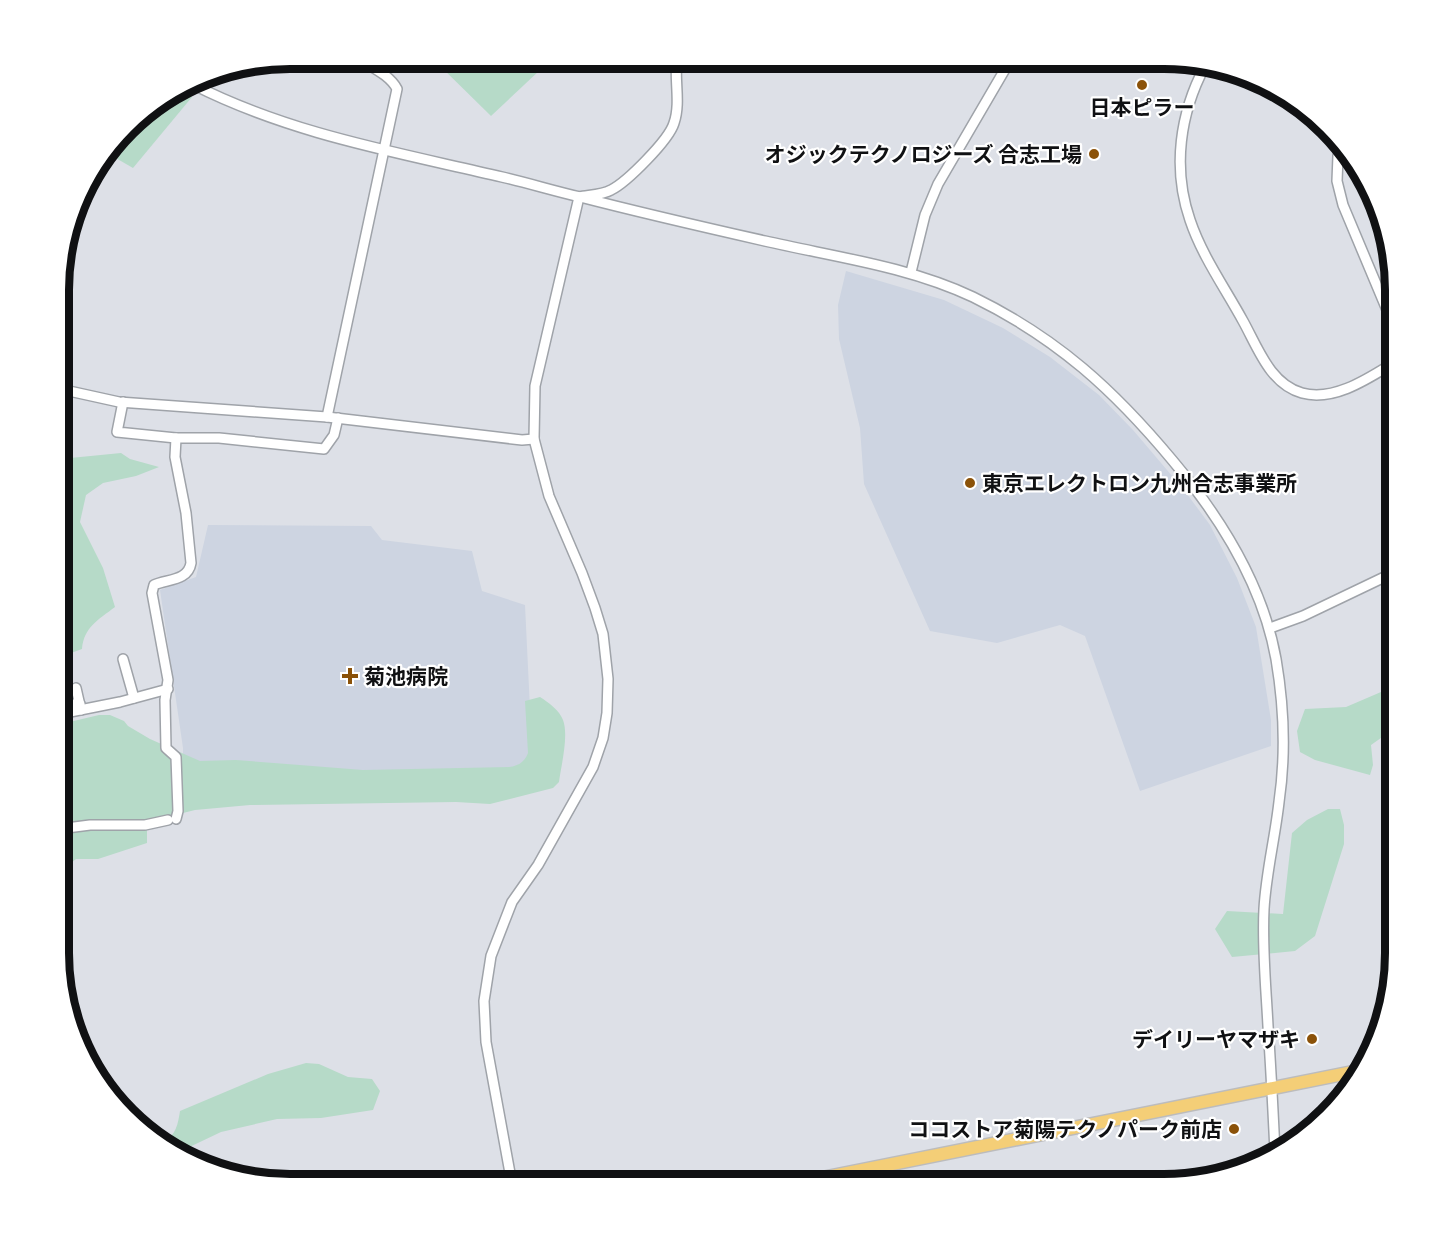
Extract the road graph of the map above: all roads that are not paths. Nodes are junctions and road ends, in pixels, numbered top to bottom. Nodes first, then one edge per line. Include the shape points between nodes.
1 (375, 69) edge
2 (675, 69) edge
3 (1005, 69) edge
4 (1202, 72) edge
5 (201, 88) edge
6 (384, 151) junction
7 (1338, 154) edge
8 (579, 197) junction
9 (911, 272) junction
10 (1385, 305) edge
11 (1385, 367) edge
12 (69, 391) edge
13 (123, 402) junction
14 (327, 417) junction
15 (338, 418) junction
16 (176, 438) junction
17 (534, 439) junction
18 (1385, 577) edge
19 (1270, 628) junction
20 (123, 659) dead end
21 (76, 688) dead end
22 (168, 689) junction
23 (134, 698) junction
24 (69, 704) edge
25 (80, 707) junction
26 (69, 712) edge
27 (69, 828) edge
28 (1350, 1073) edge
29 (1271, 1089) junction
30 (1274, 1144) edge
31 (510, 1174) edge
32 (842, 1174) edge

1 - 6 street via 397,89
2 - 8 street via 675,122 663,141 610,191
3 - 9 street via 938,184 925,215
4 - 11 street via 1186,110 1179,150 1182,186 1190,220 1208,260 1272,373 1304,394 1324,395
5 - 6 street via 262,116
6 - 8 street
6 - 14 street
7 - 10 street via 1337,181 1343,205
8 - 9 street
8 - 17 street via 535,386
9 - 19 street via 1009,316 1092,375 1167,454 1208,507 1242,565
12 - 13 street
13 - 14 street
13 - 16 street via 117,432
14 - 15 street
15 - 16 street via 334,435 324,449 219,438
15 - 17 street
16 - 22 street via 175,457 191,563 184,576 154,585 152,593
17 - 31 street via 549,496 603,634 608,691 603,738 593,767 538,865 512,902 491,956 484,1001 486,1042
18 - 19 street
19 - 29 street via 1284,728 1280,801 1266,883 1263,934
20 - 23 street
21 - 25 street
22 - 23 street
22 - 27 street via 166,748 176,758 178,812 172,819 145,825
23 - 25 street
24 - 25 street
25 - 26 street
28 - 29 main road
29 - 30 street
29 - 32 main road

